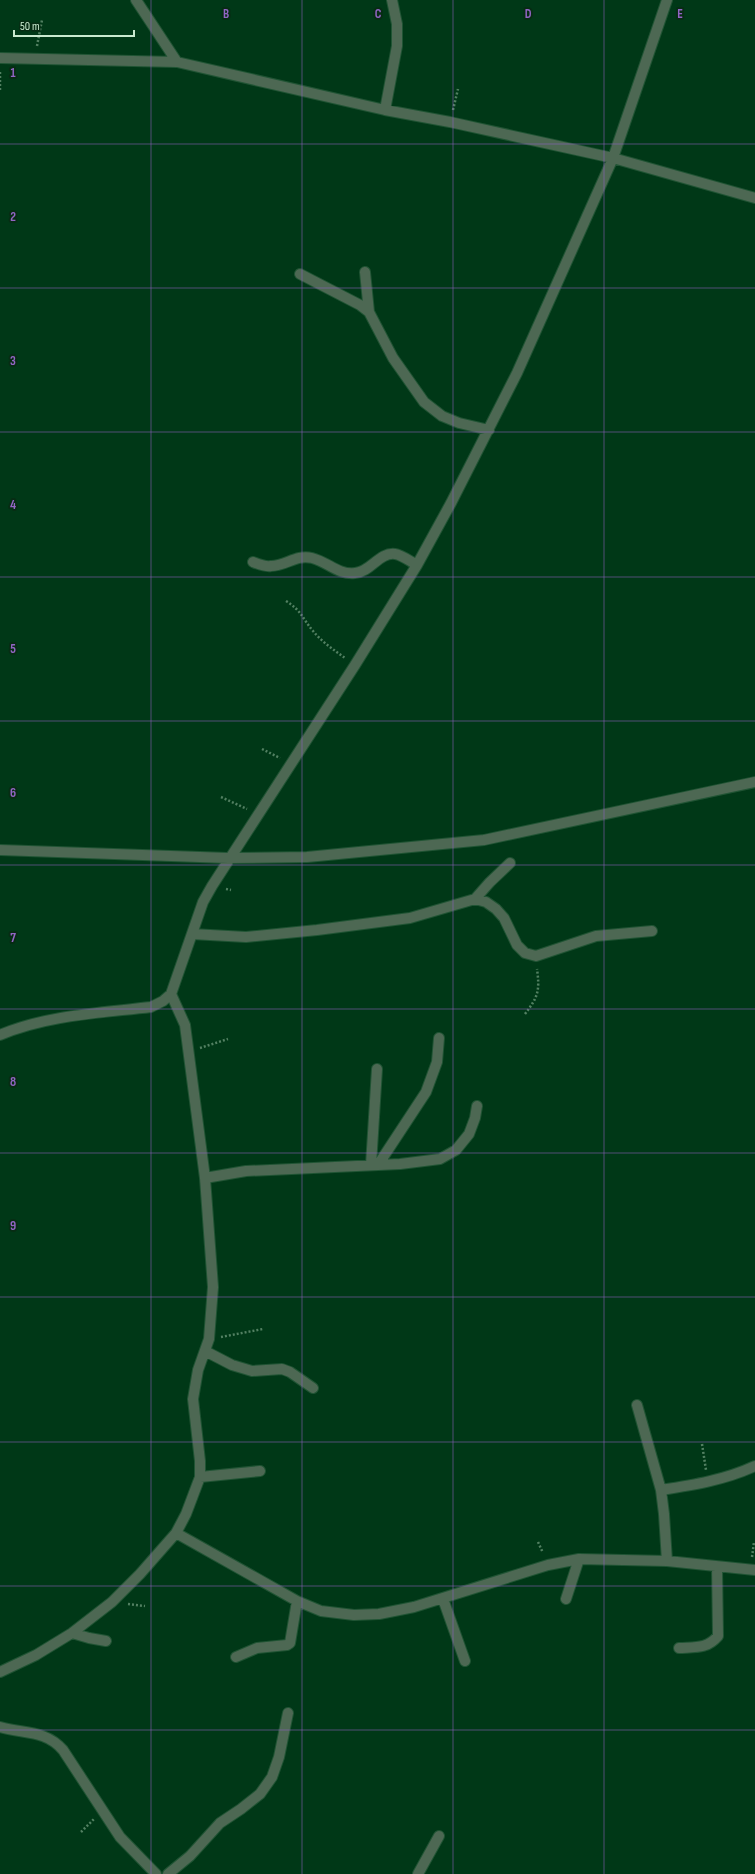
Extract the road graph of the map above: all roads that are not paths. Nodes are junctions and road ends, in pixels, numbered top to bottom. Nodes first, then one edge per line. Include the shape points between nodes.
1 (136, 0) edge
2 (392, 0) edge
3 (667, 0) edge
4 (0, 58) edge
5 (177, 62) junction
6 (385, 110) junction
7 (613, 158) junction
8 (755, 198) edge
9 (365, 272) dead end
10 (300, 274) dead end
11 (369, 312) junction
12 (489, 430) junction
13 (253, 562) dead end
14 (417, 565) junction
15 (755, 782) edge
16 (0, 850) edge
17 (228, 858) junction
18 (510, 863) dead end
19 (475, 899) junction
20 (652, 931) dead end
21 (192, 934) junction
22 (171, 994) junction
23 (0, 1035) edge
24 (439, 1038) dead end
25 (377, 1069) dead end
26 (477, 1106) dead end
27 (374, 1165) junction
28 (206, 1178) junction
29 (205, 1351) junction
30 (313, 1388) dead end
31 (637, 1405) dead end
32 (755, 1466) edge
33 (260, 1472) dead end
34 (200, 1477) junction
35 (661, 1490) junction
36 (176, 1533) junction
37 (579, 1559) junction
38 (667, 1561) junction
39 (716, 1567) junction
40 (755, 1570) edge
41 (443, 1599) junction
42 (566, 1599) dead end
43 (297, 1601) junction
44 (72, 1633) junction
45 (106, 1641) dead end
46 (679, 1648) dead end
47 (236, 1657) dead end
48 (465, 1661) dead end
49 (0, 1672) edge
50 (288, 1713) dead end
51 (0, 1727) edge
52 (438, 1836) dead end
53 (156, 1874) edge
54 (168, 1874) edge
55 (418, 1874) edge

1 - 5 street
2 - 6 street via 397,24 397,46
3 - 7 street
4 - 5 street
5 - 6 street
6 - 7 street
7 - 8 street
7 - 12 street
9 - 11 street
10 - 11 street via 360,304
11 - 12 street via 392,358 424,402 442,416
12 - 14 street
13 - 14 street via 270,567 300,557 312,558 344,573 357,573 368,569 382,557 396,554
14 - 17 street via 355,666
15 - 17 street via 484,840 307,857
16 - 17 street
17 - 21 street via 203,902
18 - 19 street
19 - 20 street via 486,902 496,909 504,918 517,945 525,953 536,956 596,936
19 - 21 street via 410,918 317,930 246,937
21 - 22 street
22 - 23 street via 151,1007 55,1019 16,1028
22 - 28 street via 185,1025
24 - 27 street via 437,1062 426,1092
25 - 27 street
26 - 27 street via 469,1134 456,1150 440,1159
27 - 28 street via 246,1171
28 - 29 street via 213,1287 209,1340
29 - 30 street via 232,1365 252,1371 282,1369
29 - 34 street via 198,1370 193,1400
31 - 35 street
32 - 35 street via 707,1482
33 - 34 street
34 - 36 street
35 - 38 street
36 - 43 street
36 - 44 street via 112,1602
37 - 38 street
37 - 41 street via 548,1565
37 - 42 street
38 - 39 street
39 - 40 street
39 - 46 street via 718,1636 712,1643
41 - 43 street via 379,1614 354,1615 321,1611
41 - 48 street
43 - 47 street via 290,1643 257,1648
44 - 45 street
44 - 49 street via 36,1656
50 - 54 street via 279,1757 272,1777 260,1794 220,1823 190,1856
51 - 53 street via 37,1734 55,1741 120,1837
52 - 55 street

